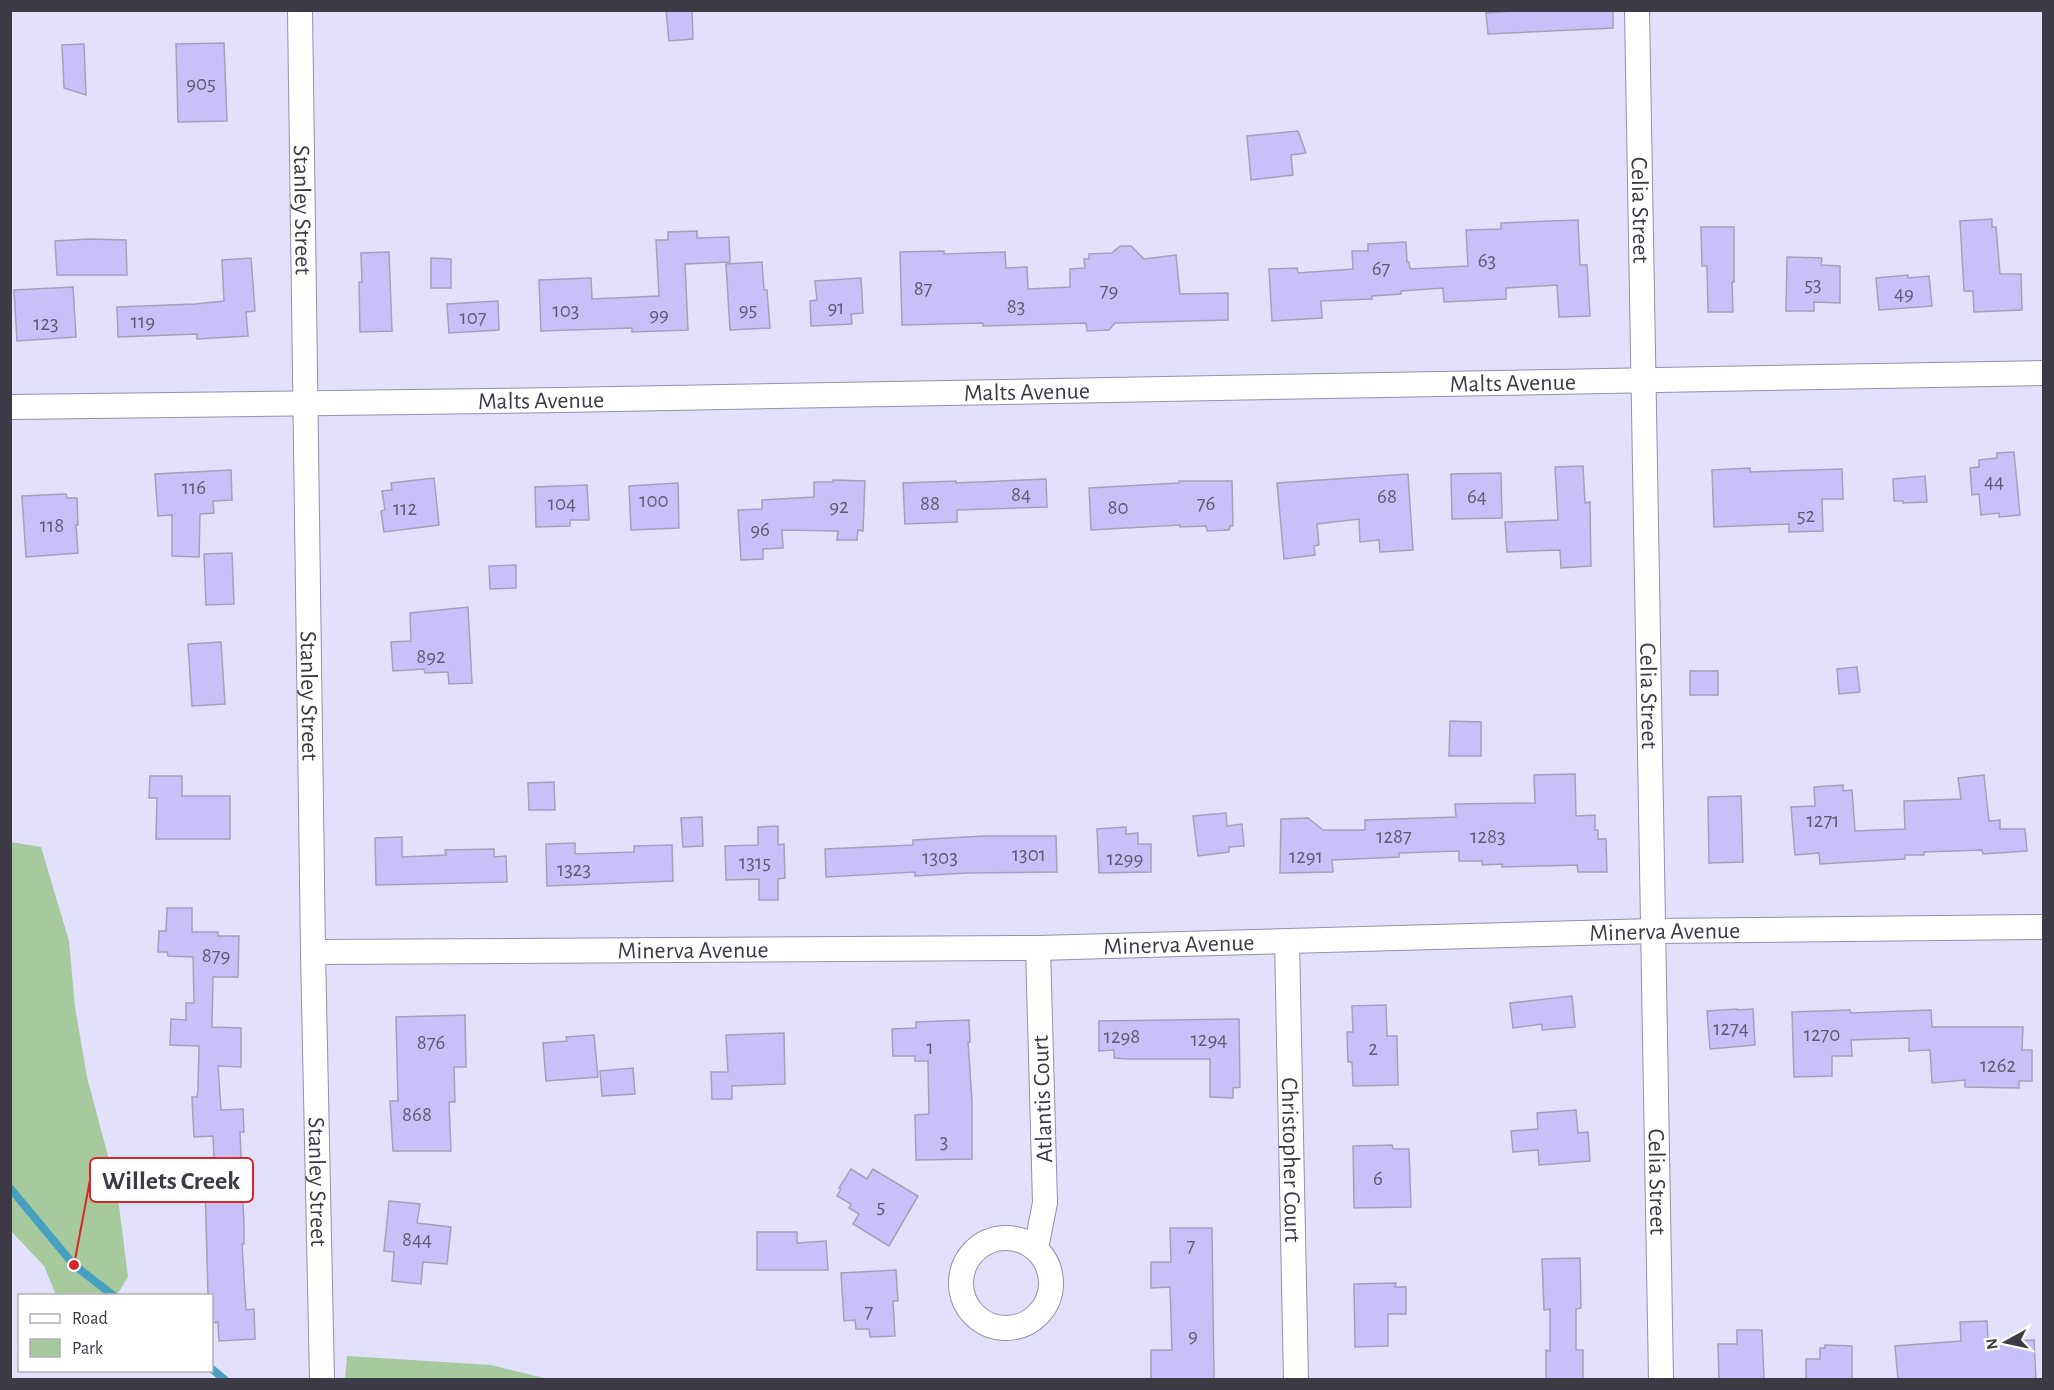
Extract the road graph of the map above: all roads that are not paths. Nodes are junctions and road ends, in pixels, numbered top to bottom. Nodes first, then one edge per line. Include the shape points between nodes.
1 (300, 10) edge
2 (1637, 10) edge
3 (2043, 373) edge
4 (1642, 379) junction
5 (306, 404) junction
6 (10, 407) edge
7 (2043, 927) edge
8 (1654, 931) junction
9 (1287, 941) junction
10 (1038, 948) junction
11 (313, 951) junction
12 (1036, 1248) dead end
13 (322, 1380) edge
14 (1296, 1380) edge
15 (1661, 1380) edge

1 - 5 street, Stanley Street
2 - 4 street, Celia Street
3 - 4 street, Malts Avenue
4 - 5 street, Malts Avenue
4 - 8 street, Celia Street
5 - 6 street, Malts Avenue
5 - 11 street, Stanley Street
7 - 8 street, Minerva Avenue
8 - 9 street, Minerva Avenue
8 - 15 street, Celia Street
9 - 10 street, Minerva Avenue
9 - 14 street, Christopher Court
10 - 11 street, Minerva Avenue
10 - 12 street, Atlantis Court via 1045,1203
11 - 13 street, Stanley Street

